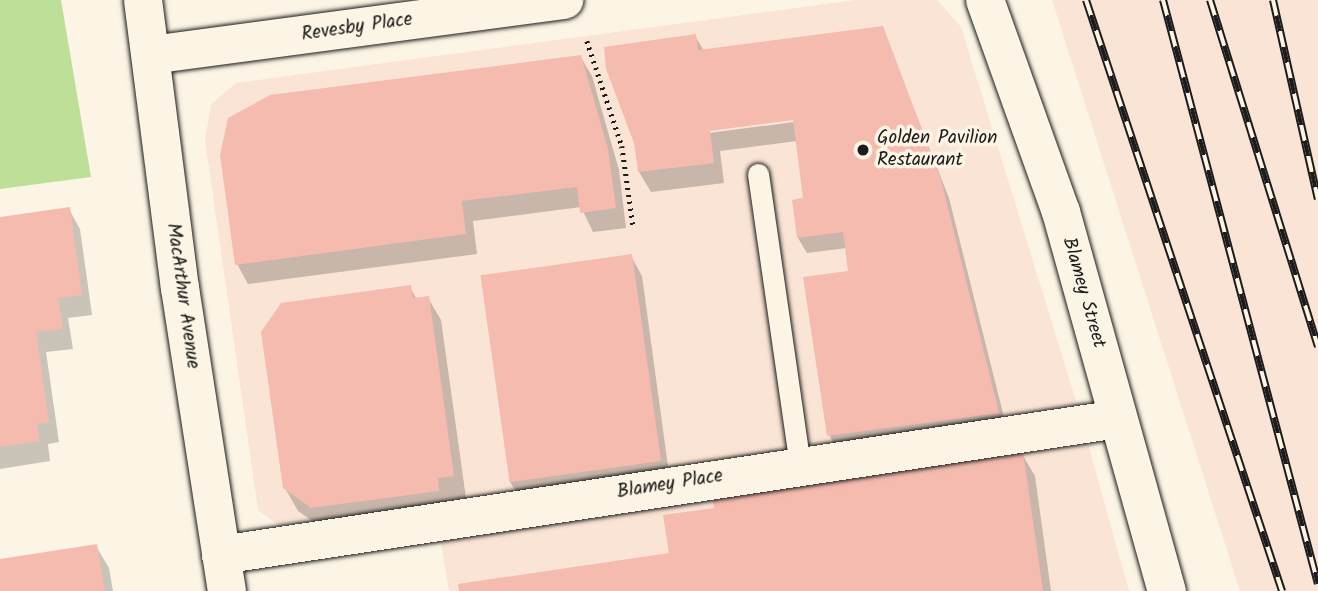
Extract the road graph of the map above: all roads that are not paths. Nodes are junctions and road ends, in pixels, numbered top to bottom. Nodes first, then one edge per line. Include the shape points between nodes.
1 (143, 0) edge
2 (564, 0) edge
3 (985, 0) edge
4 (151, 55) junction
5 (758, 174) dead end
6 (1118, 419) junction
7 (800, 466) junction
8 (224, 573) edge
9 (1167, 591) edge

1 - 4 street, MacArthur Avenue
2 - 4 street, Revesby Place
3 - 6 street, Blamey Street via 1061,212
4 - 8 street, MacArthur Avenue via 180,288
5 - 7 lane
6 - 7 street, Blamey Place
6 - 9 street, Blamey Street
7 - 8 street, Blamey Place

